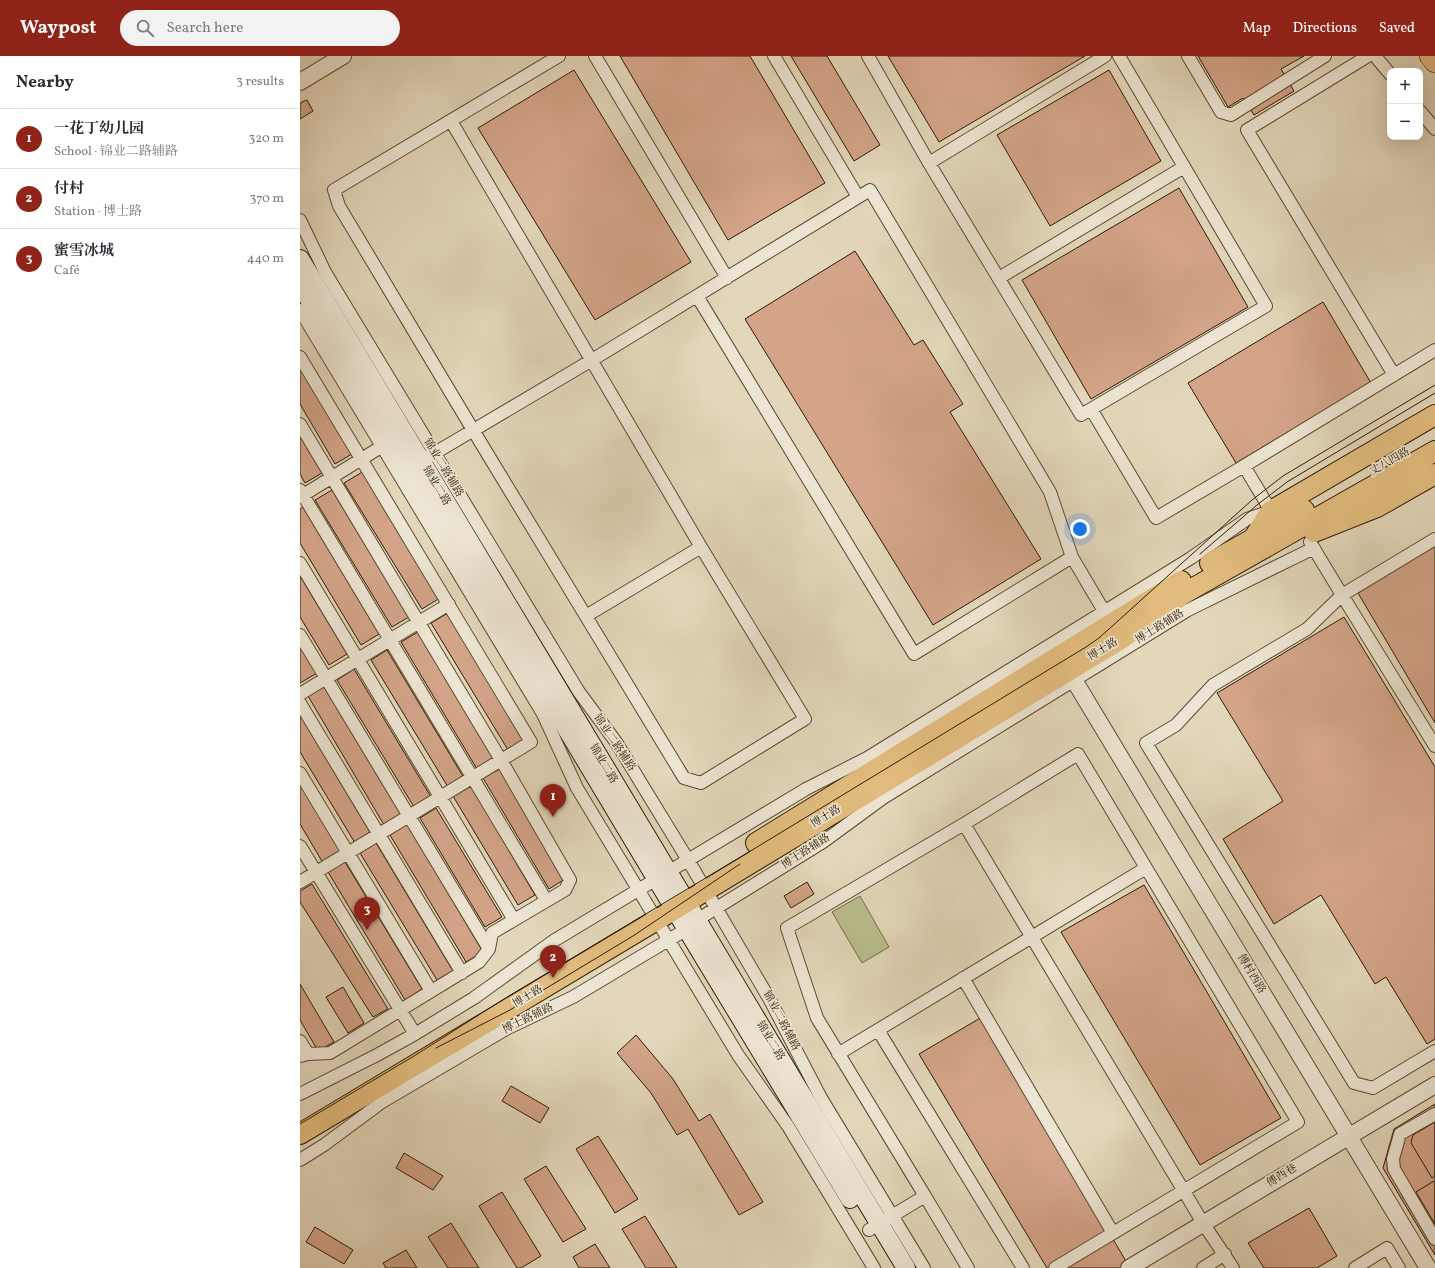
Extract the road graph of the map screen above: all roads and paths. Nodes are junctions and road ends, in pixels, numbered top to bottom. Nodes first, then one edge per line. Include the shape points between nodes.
1 (322, 56) edge
2 (343, 56) edge
3 (559, 56) edge
4 (595, 56) edge
5 (774, 56) edge
6 (868, 56) edge
7 (1105, 56) edge
8 (1119, 56) edge
9 (1188, 56) edge
10 (1325, 56) edge
11 (1368, 56) edge
12 (1375, 56) edge
13 (1430, 56) edge
14 (1435, 62) edge
15 (300, 69) edge
16 (1387, 70) edge
17 (300, 82) edge
18 (1423, 115) edge
19 (450, 121) junction
20 (1435, 129) edge
21 (929, 163) junction
22 (1184, 167) junction
23 (858, 197) junction
24 (300, 220) edge
25 (300, 259) edge
26 (727, 278) junction
27 (999, 278) junction
28 (300, 284) edge
29 (697, 296) junction
30 (300, 310) edge
31 (1435, 350) edge
32 (300, 357) edge
33 (592, 360) junction
34 (1394, 375) junction
35 (1091, 409) junction
36 (1435, 415) edge
37 (300, 424) edge
38 (473, 430) junction
39 (1435, 436) edge
40 (388, 443) junction
41 (1435, 451) edge
42 (361, 460) junction
43 (422, 461) junction
44 (1244, 466) junction
45 (1435, 474) edge
46 (332, 477) junction
47 (1348, 493) junction
48 (301, 494) edge
49 (1270, 511) junction
50 (1435, 539) edge
51 (1310, 541) junction
52 (1260, 542) junction
53 (701, 547) junction
54 (1072, 557) junction
55 (300, 563) edge
56 (1342, 595) junction
57 (449, 604) junction
58 (586, 616) junction
59 (1108, 618) junction
60 (419, 622) junction
61 (300, 635) edge
62 (390, 640) junction
63 (358, 658) junction
64 (326, 678) junction
65 (1074, 680) junction
66 (300, 694) edge
67 (300, 703) edge
68 (1435, 746) edge
69 (501, 760) junction
70 (300, 773) edge
71 (473, 778) junction
72 (441, 797) junction
73 (410, 816) junction
74 (964, 824) junction
75 (379, 834) junction
76 (300, 846) edge
77 (348, 853) junction
78 (688, 860) junction
79 (1146, 868) junction
80 (316, 872) junction
81 (662, 876) junction
82 (300, 882) edge
83 (702, 885) junction
84 (638, 890) junction
85 (546, 900) junction
86 (677, 900) junction
87 (716, 908) junction
88 (653, 914) junction
89 (514, 920) junction
90 (692, 925) junction
91 (1032, 937) junction
92 (668, 940) junction
93 (489, 949) junction
94 (462, 973) junction
95 (963, 978) junction
96 (431, 991) junction
97 (400, 1010) junction
98 (878, 1030) junction
99 (414, 1034) junction
100 (300, 1041) edge
101 (1435, 1050) edge
102 (838, 1054) junction
103 (304, 1055) edge
104 (1435, 1085) edge
105 (300, 1094) edge
106 (1435, 1114) edge
107 (300, 1118) edge
108 (300, 1134) edge
109 (1349, 1137) junction
110 (300, 1160) edge
111 (1184, 1191) junction
112 (925, 1196) junction
113 (880, 1223) junction
114 (1203, 1223) junction
115 (1113, 1233) junction
116 (1435, 1239) edge
117 (1225, 1254) junction
118 (874, 1268) edge
119 (892, 1268) edge
120 (906, 1268) edge
121 (924, 1268) edge
122 (968, 1268) edge
123 (1023, 1268) edge
124 (1055, 1268) edge
125 (1129, 1268) edge
126 (1203, 1268) edge
127 (1233, 1268) edge
128 (1355, 1268) edge
129 (1399, 1268) edge
130 (1428, 1268) edge

1 - 15 street
2 - 17 street
3 - 19 street
4 - 26 street
5 - 23 street
6 - 21 street
7 - 21 street
8 - 22 street
9 - 10 street via 1221,112 1231,115
11 - 34 street via 1247,130
12 - 16 street
13 - 14 highway
18 - 20 street
19 - 33 street
19 - 38 street via 334,190 339,206
21 - 27 street
22 - 27 street
22 - 35 street via 1266,306
23 - 26 street
23 - 54 street via 870,190 1050,492
24 - 43 street, 锦业二路辅路
25 - 43 main road, 锦业二路
26 - 29 street
27 - 35 street via 1081,415
28 - 40 main road, 锦业二路
29 - 33 street
29 - 54 street via 914,654
30 - 40 street
31 - 34 street
32 - 42 street
33 - 38 street
33 - 53 street
34 - 44 street
35 - 44 street via 1156,518
36 - 49 main road
37 - 46 street
38 - 43 street
38 - 58 street
39 - 47 main road, 丈八四路
40 - 42 street
40 - 43 main road, 锦业二路
40 - 84 street via 543,714 577,788
41 - 47 main road, 丈八四路
42 - 46 street
42 - 57 street
43 - 78 street, 锦业二路辅路 via 579,692 616,742
43 - 81 main road, 锦业二路
44 - 49 street
45 - 51 main road
46 - 48 street
46 - 60 street
47 - 52 main road, 博士路
48 - 62 street
49 - 52 main road
49 - 59 street via 1246,519
50 - 56 street
51 - 52 main road
51 - 56 street
51 - 65 street, 博士路辅路 via 1188,610
52 - 59 main road, 博士路
52 - 83 main road, 博士路 via 1182,594 1121,640
53 - 58 street
53 - 58 street via 805,719 700,783 684,778
54 - 59 street
55 - 63 street
56 - 68 street
56 - 101 street via 1307,630 1213,685 1176,724 1146,743 1354,1084 1373,1088
57 - 60 street
57 - 69 street via 531,742
59 - 78 street via 867,758 806,788
59 - 83 main road, 博士路
60 - 62 street
60 - 69 street
61 - 64 street
62 - 63 street
62 - 71 street
63 - 64 street
63 - 72 street
64 - 66 street
64 - 73 street
65 - 87 street, 博士路辅路 via 883,798 823,842
65 - 109 street, 傅村西路
67 - 75 street
69 - 71 street
69 - 85 street via 570,880 565,890
70 - 77 street
71 - 72 street
71 - 85 street
72 - 73 street
72 - 89 street
73 - 75 street
73 - 93 street
74 - 79 street via 1078,754
74 - 91 street
74 - 102 street via 787,928 816,1018
75 - 77 street
75 - 94 street
76 - 80 street
77 - 80 street
77 - 96 street
78 - 81 street
78 - 83 street, 锦业二路辅路
79 - 91 street
79 - 111 street via 1298,1122
80 - 82 street
80 - 97 street
81 - 84 street
81 - 86 main road, 锦业二路
83 - 86 main road, 博士路
83 - 87 street, 锦业二路辅路
84 - 88 street
84 - 99 street via 555,940 474,998
85 - 89 street
86 - 88 main road, 博士路
86 - 90 main road, 锦业二路
87 - 90 street, 博士路辅路
87 - 113 street, 锦业二路辅路 via 770,1000 821,1098
88 - 92 street
88 - 107 main road, 博士路
88 - 108 main road, 博士路
89 - 93 street via 492,933
90 - 92 street, 博士路辅路
90 - 113 main road, 锦业二路
91 - 95 street
91 - 111 street
92 - 110 street, 博士路辅路 via 573,997 506,1029 382,1102
92 - 118 street via 738,1055 788,1126
93 - 94 street via 479,962
94 - 96 street
95 - 98 street
95 - 115 street
96 - 97 street
97 - 99 street
97 - 103 street via 330,1053
98 - 102 street
98 - 123 street
99 - 105 street via 378,1056
100 - 103 street
102 - 112 street
104 - 109 street, 傅西巷
106 - 116 street via 1400,1134 1393,1159 1394,1169
109 - 114 street, 傅西巷
109 - 130 street, 傅村西路
111 - 114 street
111 - 115 street
112 - 113 street
112 - 122 street
113 - 119 main road, 锦业二路
113 - 120 main road, 锦业二路
113 - 121 street, 锦业二路辅路
114 - 117 street
114 - 125 street, 傅西巷
115 - 124 street
117 - 126 street
117 - 127 street
128 - 129 street via 1387,1248

